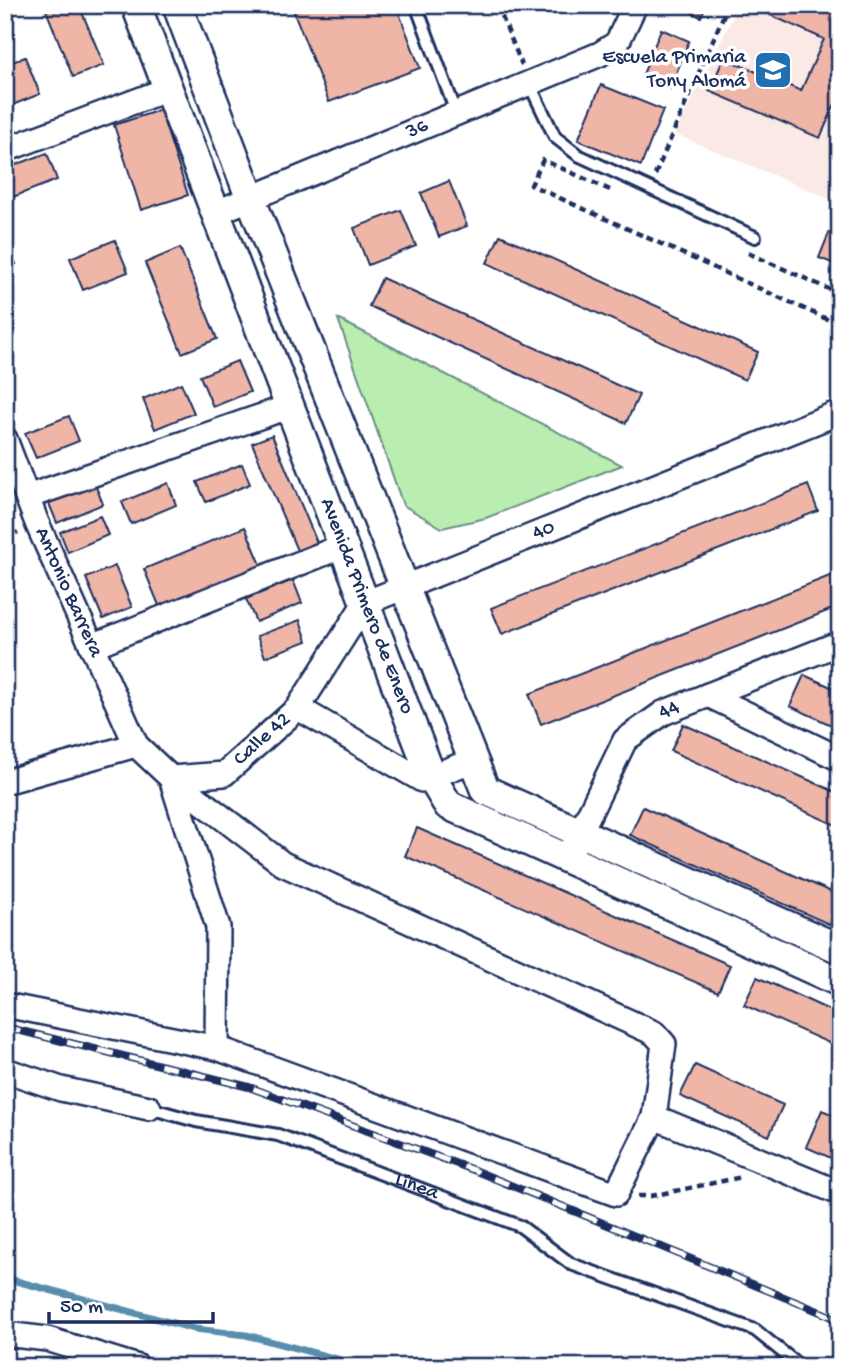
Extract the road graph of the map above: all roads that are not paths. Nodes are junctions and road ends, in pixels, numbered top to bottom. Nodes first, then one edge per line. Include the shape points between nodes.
1 (136, 5) edge
2 (177, 5) edge
3 (416, 5) edge
4 (635, 5) edge
5 (529, 82) junction
6 (168, 89) junction
7 (456, 112) junction
8 (5, 150) edge
9 (250, 197) junction
10 (215, 213) junction
11 (755, 237) dead end
12 (288, 407) junction
13 (840, 412) edge
14 (5, 439) edge
15 (27, 497) junction
16 (343, 546) junction
17 (405, 586) junction
18 (365, 603) junction
19 (840, 643) edge
20 (92, 646) junction
21 (708, 695) junction
22 (298, 708) junction
23 (136, 745) junction
24 (840, 759) edge
25 (474, 760) junction
26 (171, 778) junction
27 (432, 778) junction
28 (5, 782) edge
29 (583, 831) junction
30 (566, 858) junction
31 (840, 949) edge
32 (840, 982) edge
33 (5, 1005) edge
34 (217, 1048) junction
35 (5, 1070) edge
36 (149, 1108) joint
37 (654, 1117) junction
38 (840, 1193) edge
39 (5, 1334) edge
40 (138, 1367) edge
41 (801, 1367) edge

1 - 6 street, Avenida Primero de Enero
2 - 9 street, Avenida Primero de Enero
3 - 7 lane
4 - 5 street, 36 via 617,43
5 - 7 street, 36
5 - 11 lane via 555,137 578,155
6 - 8 street
6 - 10 street, Avenida Primero de Enero
7 - 9 street, 36
9 - 10 street, 36
9 - 17 street, Avenida Primero de Enero
10 - 12 street, Avenida Primero de Enero
12 - 15 street
12 - 16 street, Avenida Primero de Enero
13 - 17 street, 40
14 - 15 street, Antonio Barrera
15 - 20 street, Antonio Barrera
16 - 18 street, Avenida Primero de Enero
16 - 20 street
17 - 18 street, 40
17 - 25 street, Avenida Primero de Enero
18 - 22 street
18 - 27 street, Avenida Primero de Enero
19 - 21 street, 44
20 - 23 street, Antonio Barrera
21 - 24 street
21 - 29 street, 44 via 663,713 625,740
22 - 26 street, Calle 42 via 224,774
22 - 27 street, Calle 42 via 422,780
23 - 26 street
23 - 28 street
25 - 27 street
25 - 29 street, Avenida Primero de Enero via 485,790
26 - 34 street via 218,927
26 - 37 street via 283,864 654,1033 664,1044
27 - 30 street, Avenida Primero de Enero via 448,805
29 - 30 street, 44
29 - 31 street, Avenida Primero de Enero
30 - 32 street, Avenida Primero de Enero
33 - 34 street
34 - 37 street via 616,1194
35 - 36 street, Línea via 61,1089
36 - 41 lane, Línea via 278,1135 520,1226 572,1264 755,1330
37 - 38 street
39 - 40 street via 47,1339

